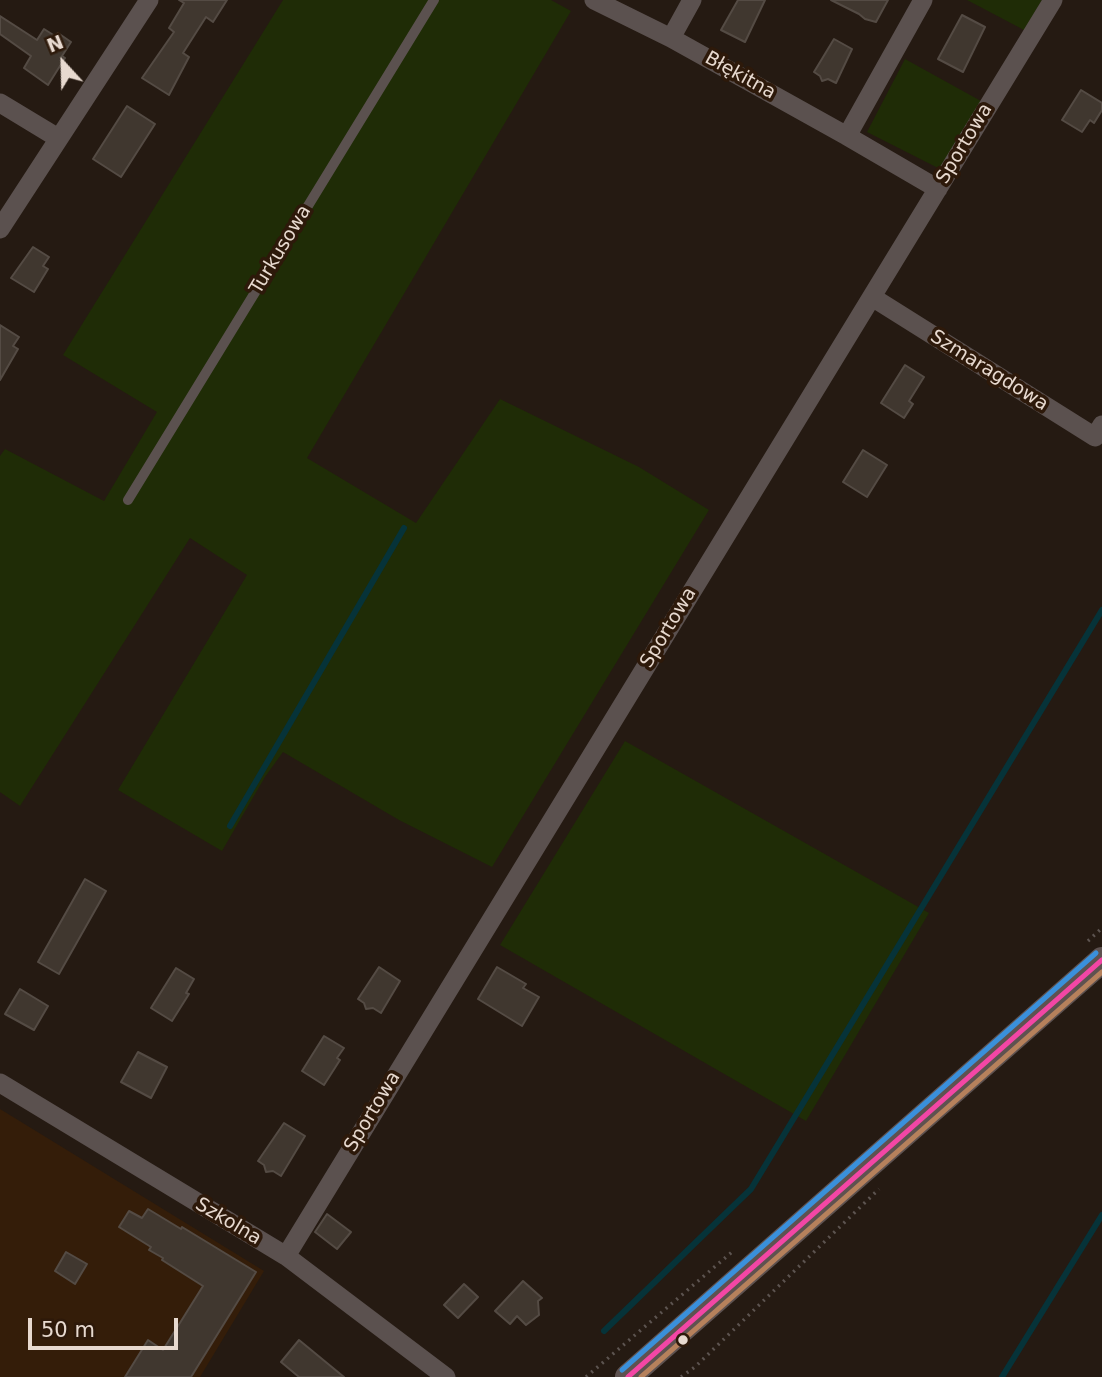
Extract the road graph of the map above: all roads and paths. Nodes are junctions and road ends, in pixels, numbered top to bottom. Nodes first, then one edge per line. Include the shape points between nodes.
1 (149, 0) edge
2 (434, 0) edge
3 (594, 0) edge
4 (692, 0) edge
5 (923, 0) edge
6 (1054, 0) edge
7 (671, 38) junction
8 (0, 103) edge
9 (847, 136) junction
10 (58, 138) junction
11 (938, 189) junction
12 (0, 229) edge
13 (872, 297) junction
14 (1102, 425) edge
15 (128, 500) dead end
16 (1102, 960) edge
17 (0, 1083) edge
18 (286, 1256) junction
19 (732, 1331) dead end
20 (446, 1377) edge
21 (628, 1377) edge
22 (681, 1377) edge

1 - 10 street
2 - 15 lane, Turkusowa
3 - 7 street
4 - 7 street
5 - 9 street
6 - 11 street, Sportowa
7 - 9 street, Błękitna
8 - 10 street
9 - 11 street, Błękitna
10 - 12 street
11 - 13 street, Sportowa
13 - 14 street, Szmaragdowa via 1095,437
13 - 18 street, Sportowa
16 - 21 main road
17 - 18 street, Szkolna
18 - 20 street, Szkolna
19 - 22 path

